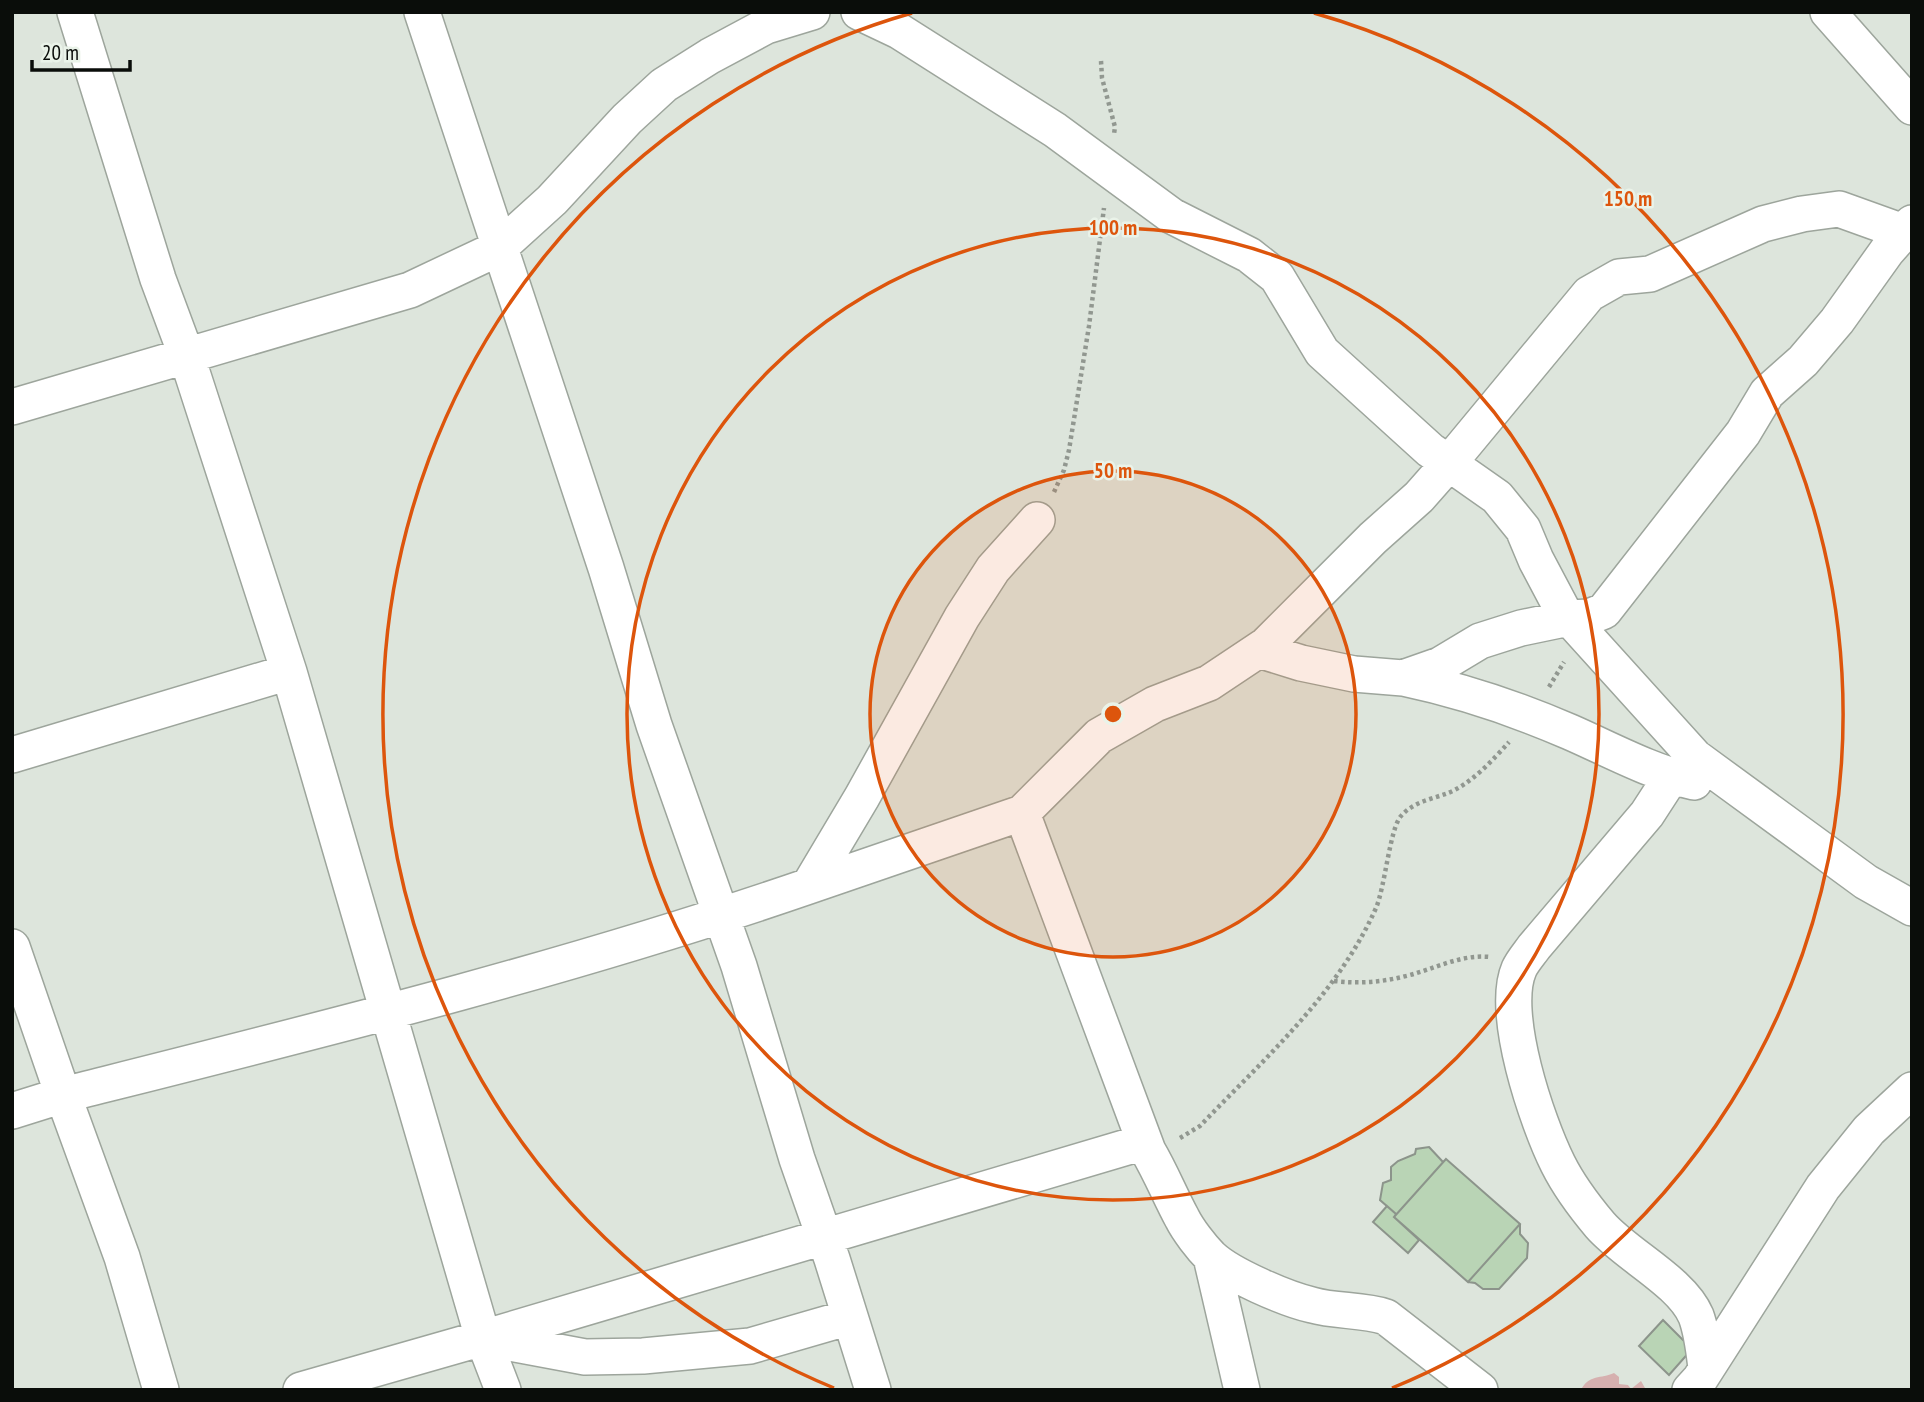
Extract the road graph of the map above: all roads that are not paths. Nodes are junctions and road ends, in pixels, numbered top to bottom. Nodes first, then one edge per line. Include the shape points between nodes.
1 (75, 12) edge
2 (422, 12) edge
3 (812, 12) edge
4 (859, 12) edge
5 (1828, 12) edge
6 (1912, 107) edge
7 (1907, 228) edge
8 (499, 248) junction
9 (187, 357) junction
10 (12, 407) edge
11 (1449, 463) junction
12 (1037, 520) road end
13 (1589, 628) junction
14 (1259, 650) junction
15 (289, 671) junction
16 (1403, 678) junction
17 (12, 755) edge
18 (1671, 777) junction
19 (1745, 794) junction
20 (1022, 813) junction
21 (809, 886) junction
22 (1912, 908) edge
23 (722, 916) junction
24 (12, 947) edge
25 (388, 1013) junction
26 (1912, 1090) edge
27 (63, 1095) junction
28 (12, 1111) edge
29 (1146, 1147) junction
30 (825, 1236) junction
31 (1211, 1257) junction
32 (850, 1317) junction
33 (483, 1338) junction
34 (1698, 1379) edge
35 (161, 1390) edge
36 (301, 1390) edge
37 (503, 1390) edge
38 (873, 1390) edge
39 (1242, 1390) edge
40 (1479, 1390) edge

1 - 9 street
2 - 8 street
3 - 8 street via 766,26 664,85
4 - 11 street via 1055,130 1172,216 1249,255 1277,277 1321,352
5 - 6 street
7 - 11 street via 1839,209 1802,214 1763,224 1650,274 1619,277 1589,294
7 - 13 street via 1837,321 1767,393 1743,433
8 - 9 street via 410,290
8 - 23 street via 654,725
9 - 10 street
9 - 15 street
11 - 13 street via 1497,497 1523,529 1563,611
11 - 14 street
12 - 21 street via 993,569 962,617
13 - 16 street via 1521,628 1480,641 1440,665
13 - 19 street via 1695,757
14 - 16 street via 1354,674
14 - 20 street via 1209,683 1155,704 1099,736
15 - 17 street
15 - 25 street
16 - 18 street via 1461,692 1530,717
18 - 19 street
18 - 34 street via 1647,814 1529,954 1514,987 1523,1067 1558,1164 1603,1228 1684,1296 1696,1316
19 - 22 street via 1866,882
20 - 21 street
20 - 29 street
21 - 23 street
23 - 25 street
23 - 30 street
24 - 27 street
25 - 27 street
25 - 33 street
26 - 34 street via 1870,1130 1823,1187
27 - 28 street
27 - 35 street via 122,1257
29 - 30 street
29 - 31 street via 1183,1220
30 - 32 street
30 - 33 street
31 - 39 street
31 - 40 street via 1244,1277 1312,1306 1385,1317
32 - 33 street via 750,1346 643,1356 585,1357
32 - 38 street
33 - 36 street
33 - 37 street

